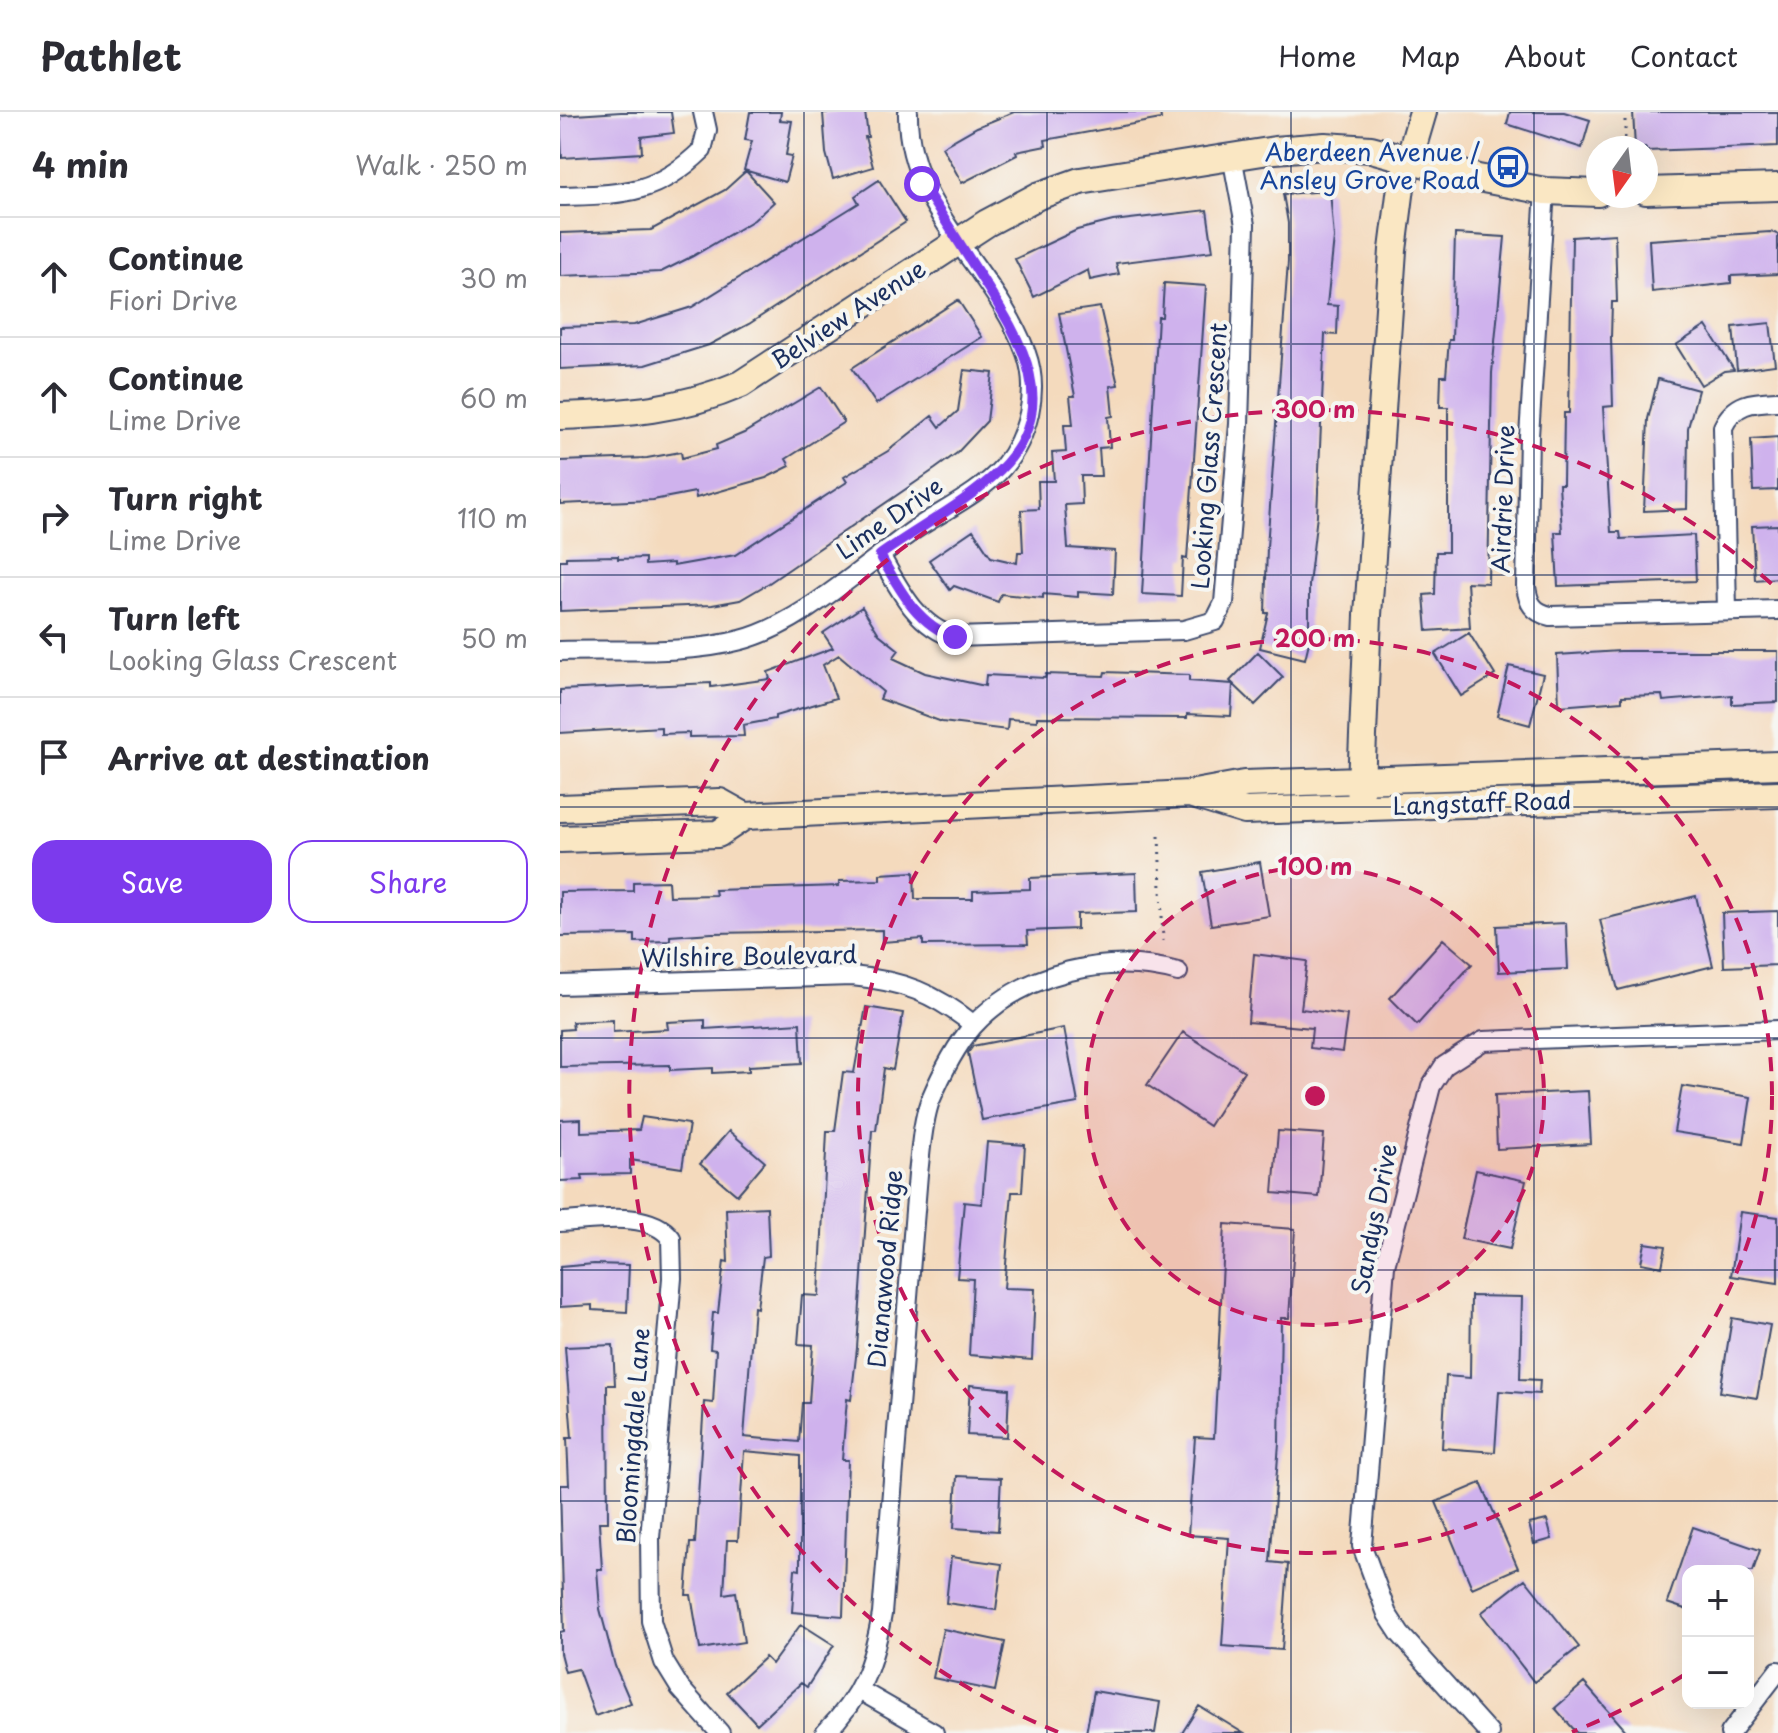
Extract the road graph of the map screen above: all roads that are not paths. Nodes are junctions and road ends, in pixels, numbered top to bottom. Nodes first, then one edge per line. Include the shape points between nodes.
1 (703, 112) edge
2 (908, 112) edge
3 (1423, 112) edge
4 (1232, 156) junction
5 (1409, 159) junction
6 (1778, 187) edge
7 (1545, 191) junction
8 (1658, 191) edge
9 (1586, 193) edge
10 (560, 196) edge
11 (959, 242) junction
12 (1778, 401) edge
13 (560, 416) edge
14 (880, 555) junction
15 (1778, 610) edge
16 (1727, 611) junction
17 (560, 651) edge
18 (1778, 765) edge
19 (1361, 780) junction
20 (1189, 794) junction
21 (1778, 794) edge
22 (560, 808) edge
23 (1360, 808) junction
24 (745, 816) junction
25 (560, 839) edge
26 (1178, 972) dead end
27 (560, 985) edge
28 (974, 1025) junction
29 (1778, 1030) edge
30 (560, 1222) edge
31 (1778, 1671) edge
32 (861, 1691) junction
33 (720, 1733) edge
34 (825, 1733) edge
35 (934, 1733) edge
36 (1489, 1733) edge
37 (1730, 1733) edge

1 - 10 street via 707,130 702,150 644,189
2 - 11 street, Lime Drive via 913,162
3 - 5 main road
4 - 5 main road, Belview Avenue via 1325,146 1371,149
4 - 11 main road, Belview Avenue via 1080,181 1009,210
4 - 14 street, Looking Glass Crescent via 1245,225 1240,409 1224,603 1215,621 1184,630 955,637 937,632 922,619
5 - 7 main road, Belview Avenue
5 - 19 main road via 1398,201 1392,266
6 - 8 main road
7 - 9 main road, Belview Avenue
7 - 16 street, Airdrie Drive via 1529,436 1528,602 1550,616
11 - 13 main road, Belview Avenue via 741,384 709,398 653,412
11 - 14 street, Lime Drive via 1026,353 1030,411 1003,467
12 - 16 street via 1741,405 1723,427
14 - 17 street, Lime Drive via 792,619 743,640
15 - 16 street, Airdrie Drive
18 - 19 main road, Langstaff Road
19 - 20 main road, Langstaff Road via 1244,784
19 - 23 main road
20 - 23 main road, Langstaff Road via 1245,811
20 - 24 main road, Langstaff Road
21 - 23 main road, Langstaff Road
22 - 24 main road, Langstaff Road via 720,802
24 - 25 main road, Langstaff Road via 718,834
26 - 28 street, Dianawood Ridge via 1147,963 1068,971 1034,984
27 - 28 street, Wilshire Boulevard via 852,976 937,997
28 - 32 street, Dianawood Ridge via 929,1103 922,1139 882,1614 876,1653
29 - 36 street, Sandys Drive via 1483,1041 1444,1066 1431,1086 1385,1266 1362,1546 1400,1634
30 - 33 street, Bloomingdale Lane via 646,1223 664,1229 671,1238 650,1538 651,1621 664,1662 680,1688
31 - 37 street
32 - 34 street, Dianawood Ridge
32 - 35 street

